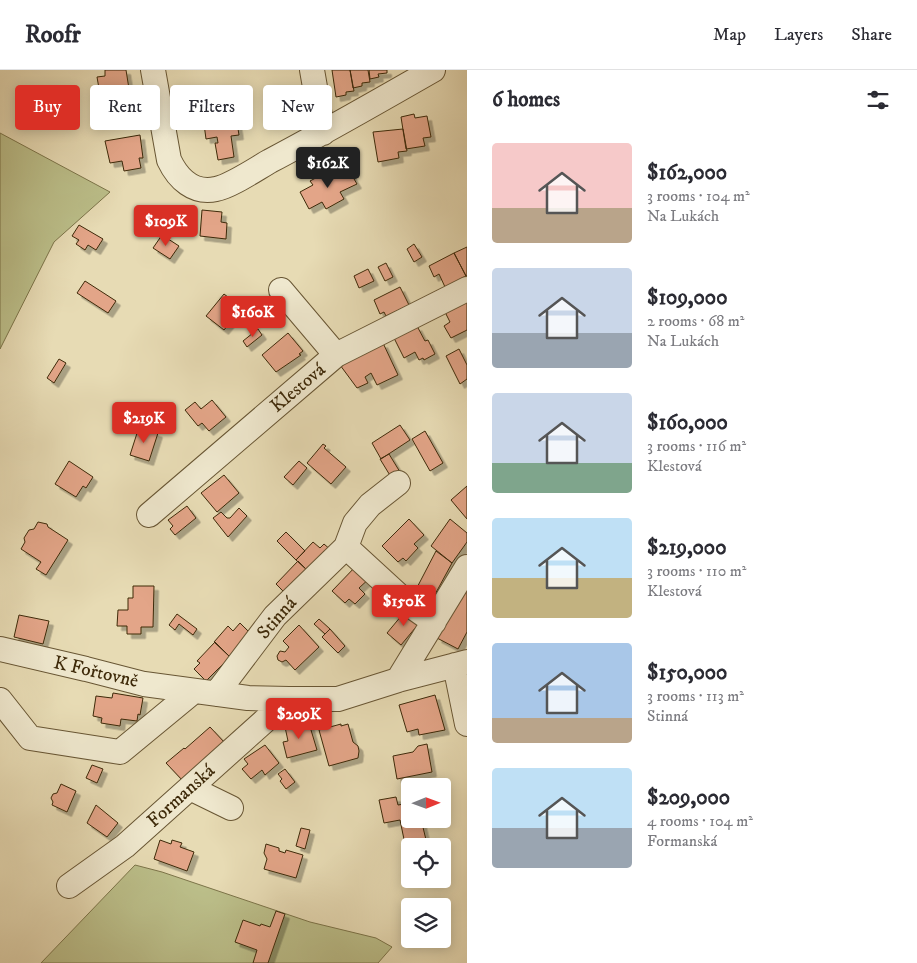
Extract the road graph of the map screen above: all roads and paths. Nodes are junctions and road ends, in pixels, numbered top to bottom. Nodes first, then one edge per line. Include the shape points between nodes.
1 (153, 70) edge
2 (312, 70) edge
3 (434, 70) edge
4 (323, 133) junction
5 (467, 289) edge
6 (281, 290) dead end
7 (336, 355) junction
8 (398, 483) dead end
9 (148, 515) dead end
10 (346, 547) junction
11 (467, 567) edge
12 (434, 622) junction
13 (0, 649) edge
14 (461, 664) edge
15 (398, 680) junction
16 (205, 693) junction
17 (0, 700) edge
18 (289, 700) junction
19 (467, 724) edge
20 (190, 788) junction
21 (231, 808) dead end
22 (69, 886) dead end

1 - 4 street via 169,160 184,183 199,189 217,189
2 - 4 street
3 - 4 street
5 - 7 street, Klestová
6 - 7 street
7 - 9 street, Klestová
8 - 10 street, Stinná via 355,523
10 - 12 street via 407,603
10 - 16 street, Stinná via 275,616
11 - 12 street
12 - 15 street
13 - 16 street, K Fořtovně via 144,684
14 - 15 street, K Fořtovně
14 - 19 street
15 - 18 street, K Fořtovně via 338,699
16 - 17 street via 120,752 30,738
16 - 18 street, K Fořtovně
18 - 20 street, Formanská
20 - 21 street
20 - 22 street, Formanská via 125,846

